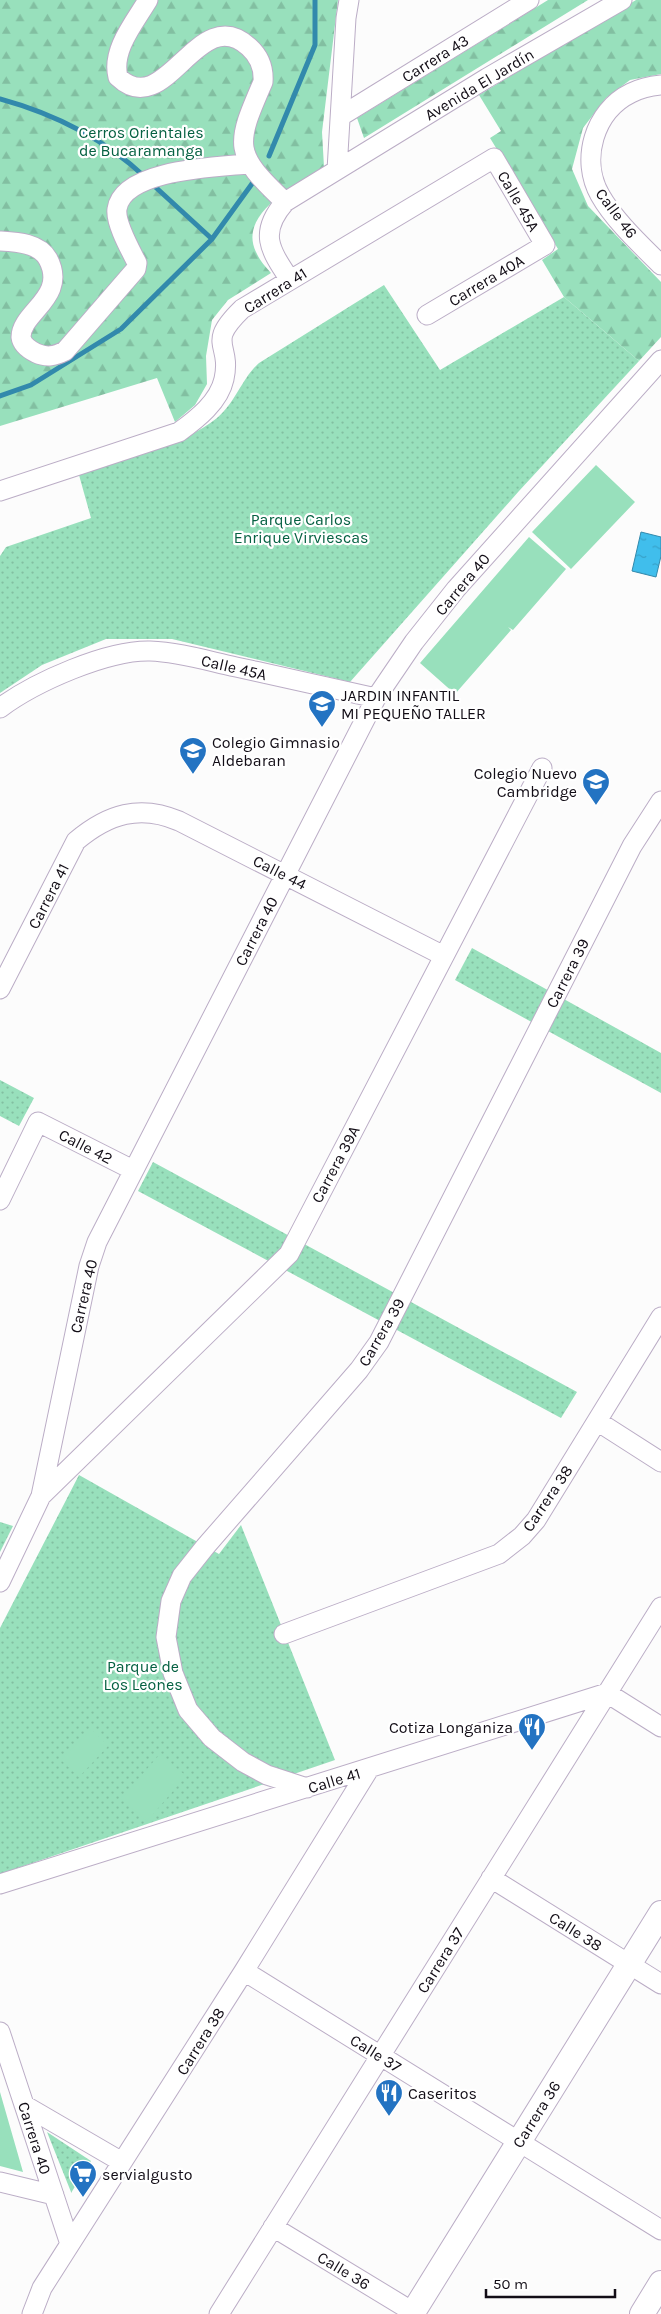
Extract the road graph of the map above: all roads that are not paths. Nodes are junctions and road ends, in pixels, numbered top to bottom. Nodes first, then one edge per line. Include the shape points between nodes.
1 (148, 0) edge
2 (349, 0) edge
3 (529, 0) edge
4 (622, 0) edge
5 (661, 85) edge
6 (341, 116) junction
7 (494, 158) joint
8 (248, 164) junction
9 (337, 170) junction
10 (285, 202) junction
11 (0, 241) edge
12 (545, 245) joint
13 (661, 265) edge
14 (290, 280) junction
15 (427, 315) dead end
16 (661, 360) edge
17 (0, 491) edge
18 (376, 698) junction
19 (0, 708) edge
20 (542, 768) dead end
21 (661, 801) edge
22 (110, 818) joint
23 (285, 875) junction
24 (444, 956) junction
25 (0, 989) edge
26 (133, 1170) junction
27 (0, 1200) edge
28 (661, 1317) edge
29 (597, 1421) junction
30 (661, 1462) edge
31 (41, 1496) junction
32 (0, 1582) edge
33 (661, 1607) edge
34 (284, 1634) dead end
35 (607, 1693) junction
36 (661, 1727) edge
37 (369, 1769) junction
38 (307, 1788) junction
39 (491, 1878) junction
40 (0, 1884) edge
41 (661, 1913) edge
42 (629, 1964) junction
43 (244, 1971) junction
44 (661, 1984) edge
45 (0, 2032) edge
46 (380, 2056) junction
47 (24, 2105) junction
48 (519, 2142) junction
49 (122, 2162) junction
50 (0, 2182) edge
51 (54, 2195) junction
52 (273, 2227) junction
53 (661, 2230) edge
54 (70, 2244) junction
55 (661, 2283) edge
56 (413, 2313) edge
57 (32, 2314) edge
58 (219, 2314) edge
59 (642, 2314) edge

1 - 8 street via 121,48 116,61 118,77 129,86 146,87 168,76 186,55 204,43 220,35 240,39 258,57 263,76 244,127 243,144
2 - 6 street
3 - 6 street, Carrera 43
4 - 9 street, Avenida El Jardín
5 - 13 street, Calle 46 via 630,93 615,104 599,124 591,152 591,167 600,196
6 - 9 street
7 - 12 street, Calle 45A
7 - 14 street, Carrera 41
8 - 10 street
8 - 11 street via 158,176 128,192 117,208 117,218 137,263 136,269 65,351 54,356 42,356 29,349 21,337 48,294 53,277 51,265 38,248
9 - 10 street, Avenida El Jardín
10 - 14 street, Avenida El Jardín via 269,226 269,242
12 - 15 street, Carrera 40A
14 - 17 street, Carrera 41 via 242,309 223,332 224,381 197,419 179,432
16 - 18 street, Carrera 40 via 456,588
18 - 19 street, Calle 45A via 184,655 150,651 124,653 92,662 45,682
18 - 23 street, Carrera 40
20 - 24 street, Carrera 39A
21 - 38 street, Carrera 39 via 632,846 379,1342 359,1370 205,1547 182,1576 171,1601 166,1637 172,1673 188,1710 212,1738 243,1762 267,1775
22 - 23 street, Calle 44 via 152,812 166,816
22 - 25 street, Carrera 41 via 76,841
23 - 24 street, Calle 44
23 - 26 street, Carrera 40
24 - 31 street, Carrera 39A via 289,1254
26 - 27 street, Calle 42 via 38,1122
26 - 31 street, Carrera 40 via 97,1242 89,1266
28 - 29 street, Carrera 38
29 - 30 street
29 - 34 street, Carrera 38 via 536,1520 522,1536 498,1554
31 - 32 street, Carrera 40
33 - 35 street, Carrera 37
35 - 36 street
35 - 37 street, Calle 41
35 - 39 street, Carrera 37
37 - 38 street, Calle 41
37 - 43 street, Carrera 38
38 - 40 street, Calle 41
39 - 42 street, Calle 38
39 - 46 street, Carrera 37
41 - 42 street, Carrera 36
42 - 44 street, Calle 38
42 - 48 street, Carrera 36
43 - 46 street, Calle 37
43 - 49 street, Carrera 38
45 - 47 street, Carrera 40
46 - 48 street, Calle 37
46 - 52 street, Carrera 37
47 - 49 street
47 - 51 street, Carrera 40
48 - 53 street, Calle 37
48 - 56 street, Carrera 36
49 - 54 street, Carrera 38
50 - 51 street
51 - 54 street, Carrera 40
52 - 56 street, Calle 36
52 - 58 street, Carrera 37
54 - 57 street, Carrera 38 via 42,2288
55 - 59 street

